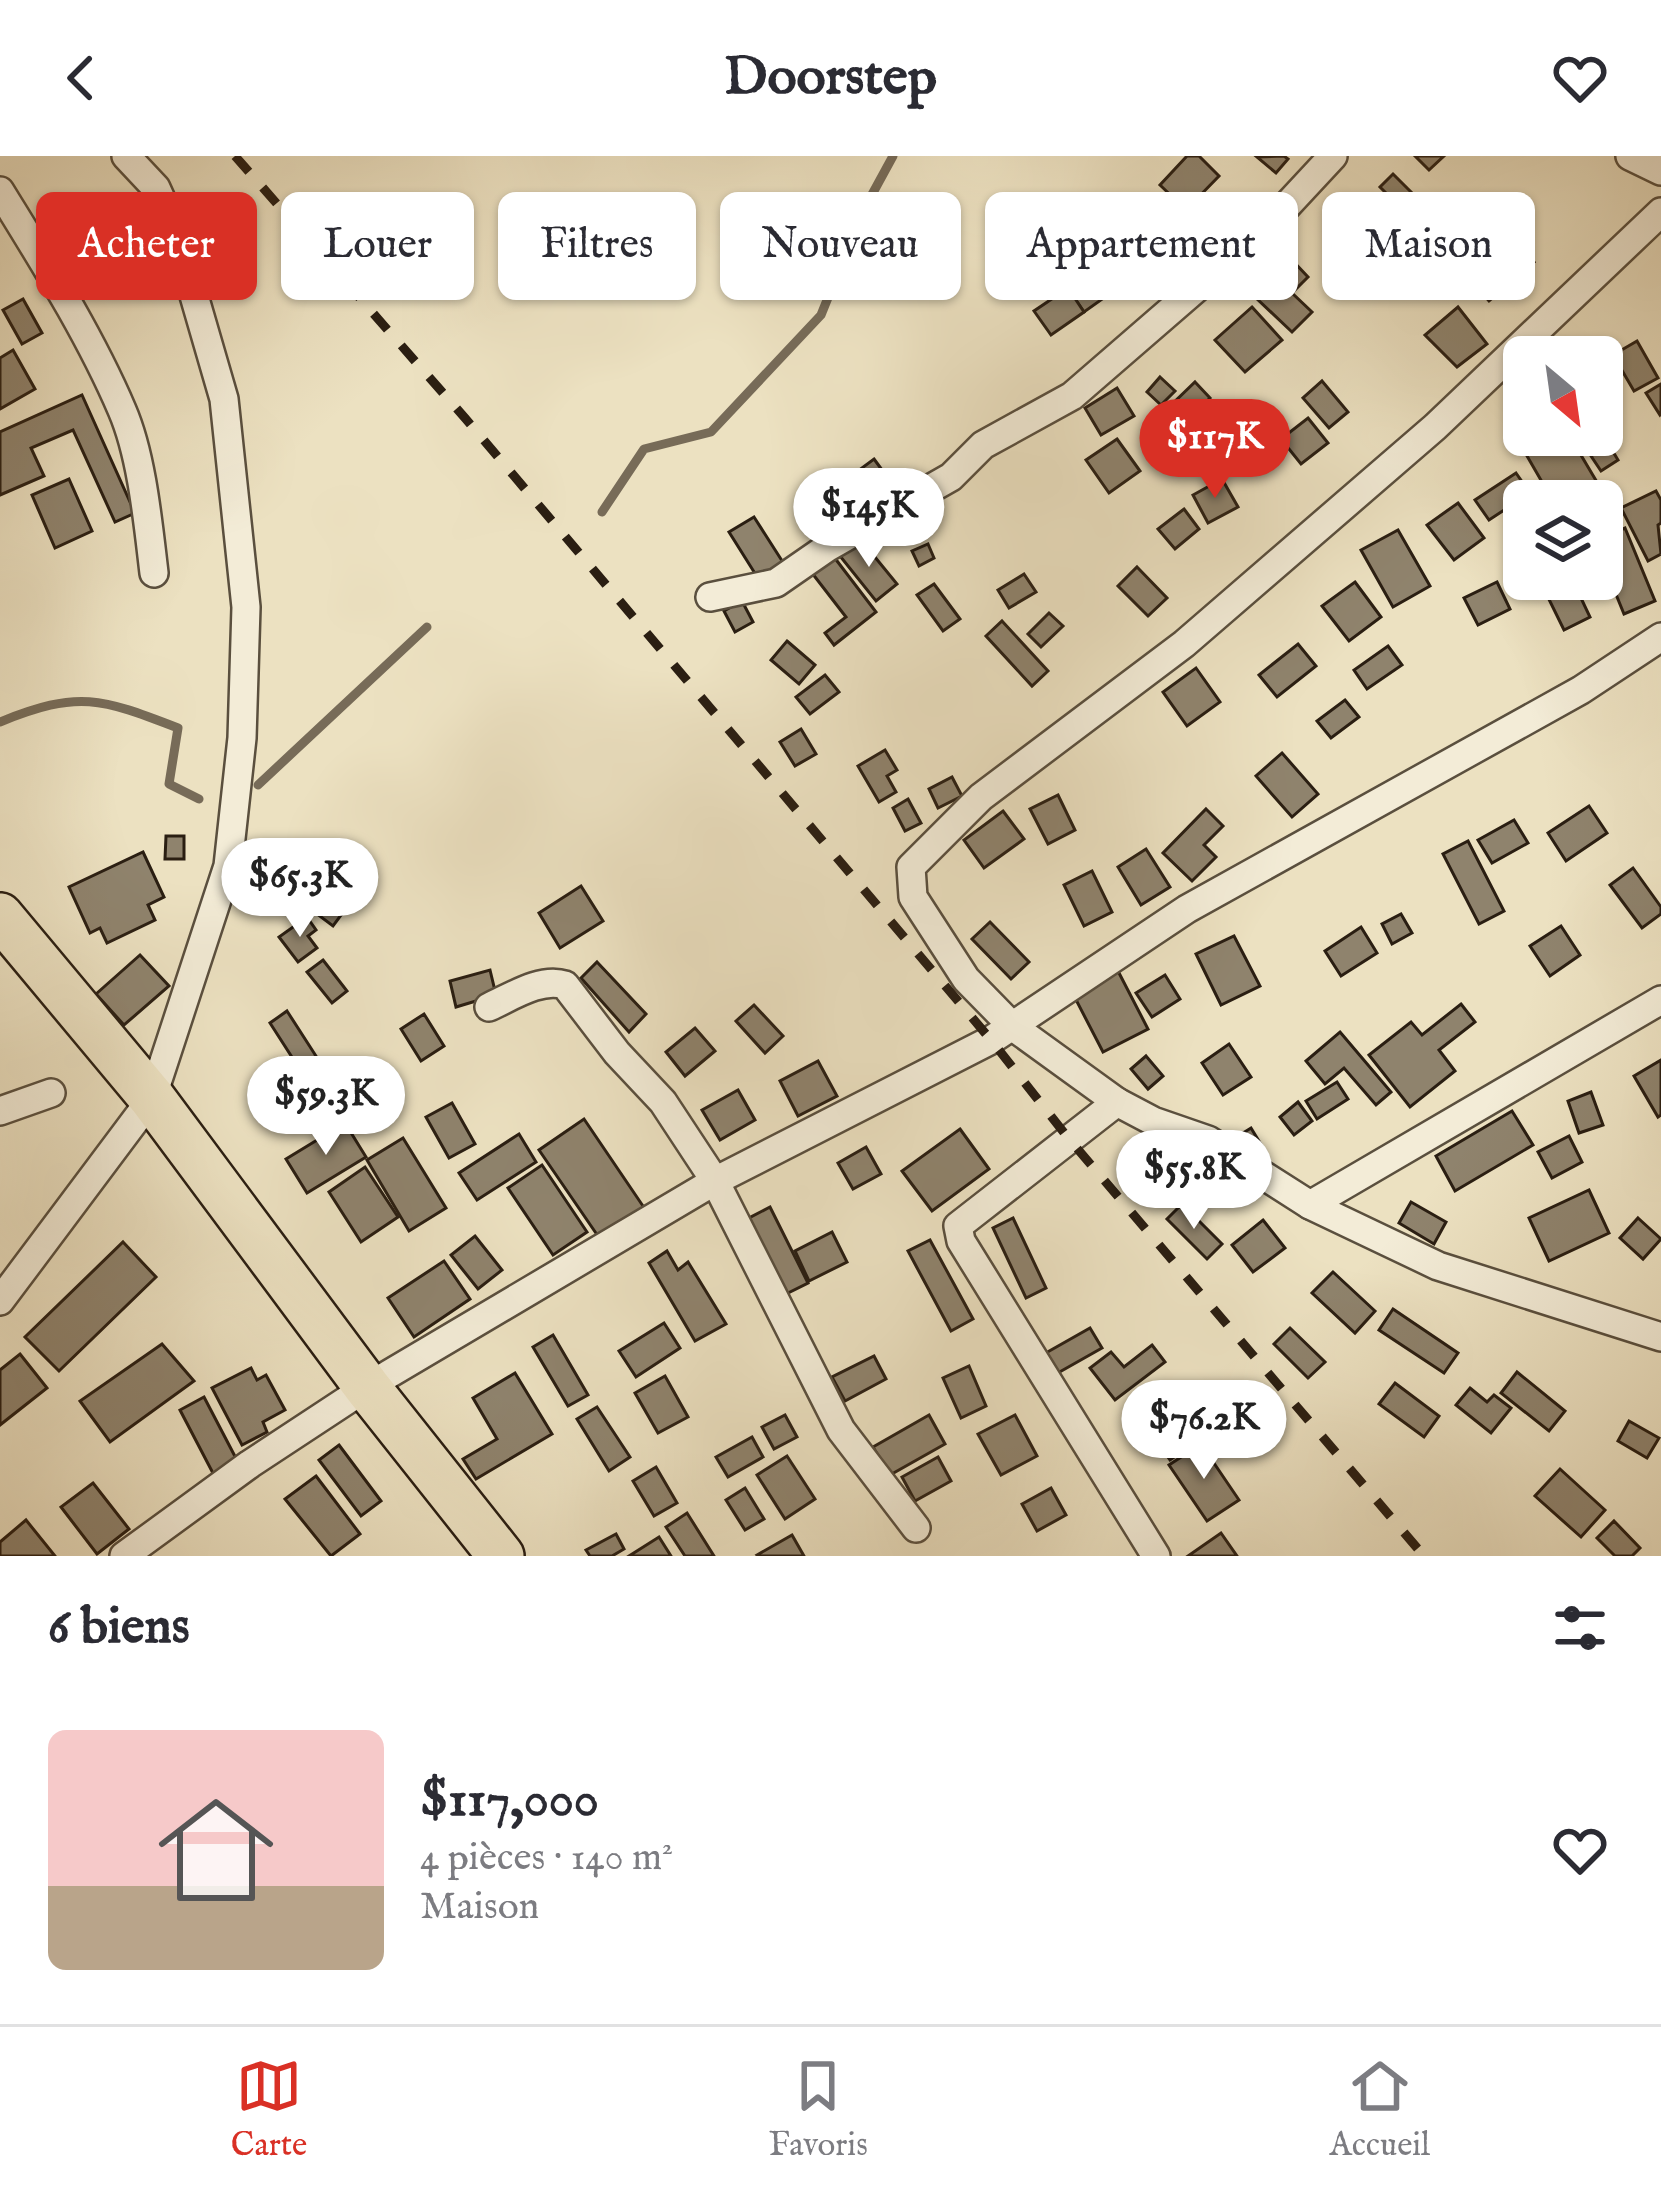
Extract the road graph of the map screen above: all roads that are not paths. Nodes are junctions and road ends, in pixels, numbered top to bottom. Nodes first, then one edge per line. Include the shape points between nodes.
1 (126, 156) edge
2 (1333, 156) edge
3 (1630, 156) edge
4 (1661, 171) edge
5 (0, 191) edge
6 (1661, 212) edge
7 (154, 573) dead end
8 (710, 597) dead end
9 (1661, 637) edge
10 (0, 916) edge
11 (1661, 1000) edge
12 (489, 1006) dead end
13 (1012, 1026) junction
14 (51, 1093) dead end
15 (152, 1098) junction
16 (1118, 1102) junction
17 (0, 1111) edge
18 (715, 1181) junction
19 (1310, 1205) junction
20 (0, 1300) edge
21 (1661, 1337) edge
22 (367, 1387) junction
23 (916, 1528) dead end
24 (124, 1556) edge
25 (501, 1556) edge
26 (1156, 1556) edge

1 - 15 street via 156,188 176,230 224,399 246,608 228,866
2 - 8 street via 1267,227 1072,396 983,445 951,477 776,584
3 - 4 street
5 - 7 street via 123,413
6 - 13 street via 1436,427 1184,644 981,797 911,867 913,897 966,979
9 - 13 street via 1581,690 1187,909
10 - 15 highway
11 - 19 street
12 - 18 street via 538,985 565,985 663,1102
13 - 16 street
13 - 18 street
14 - 17 street
15 - 20 street
15 - 22 highway
16 - 19 street via 1208,1140
16 - 26 street via 958,1226
18 - 22 street
18 - 23 street via 841,1430
19 - 21 street via 1438,1266
22 - 24 street
22 - 25 highway

